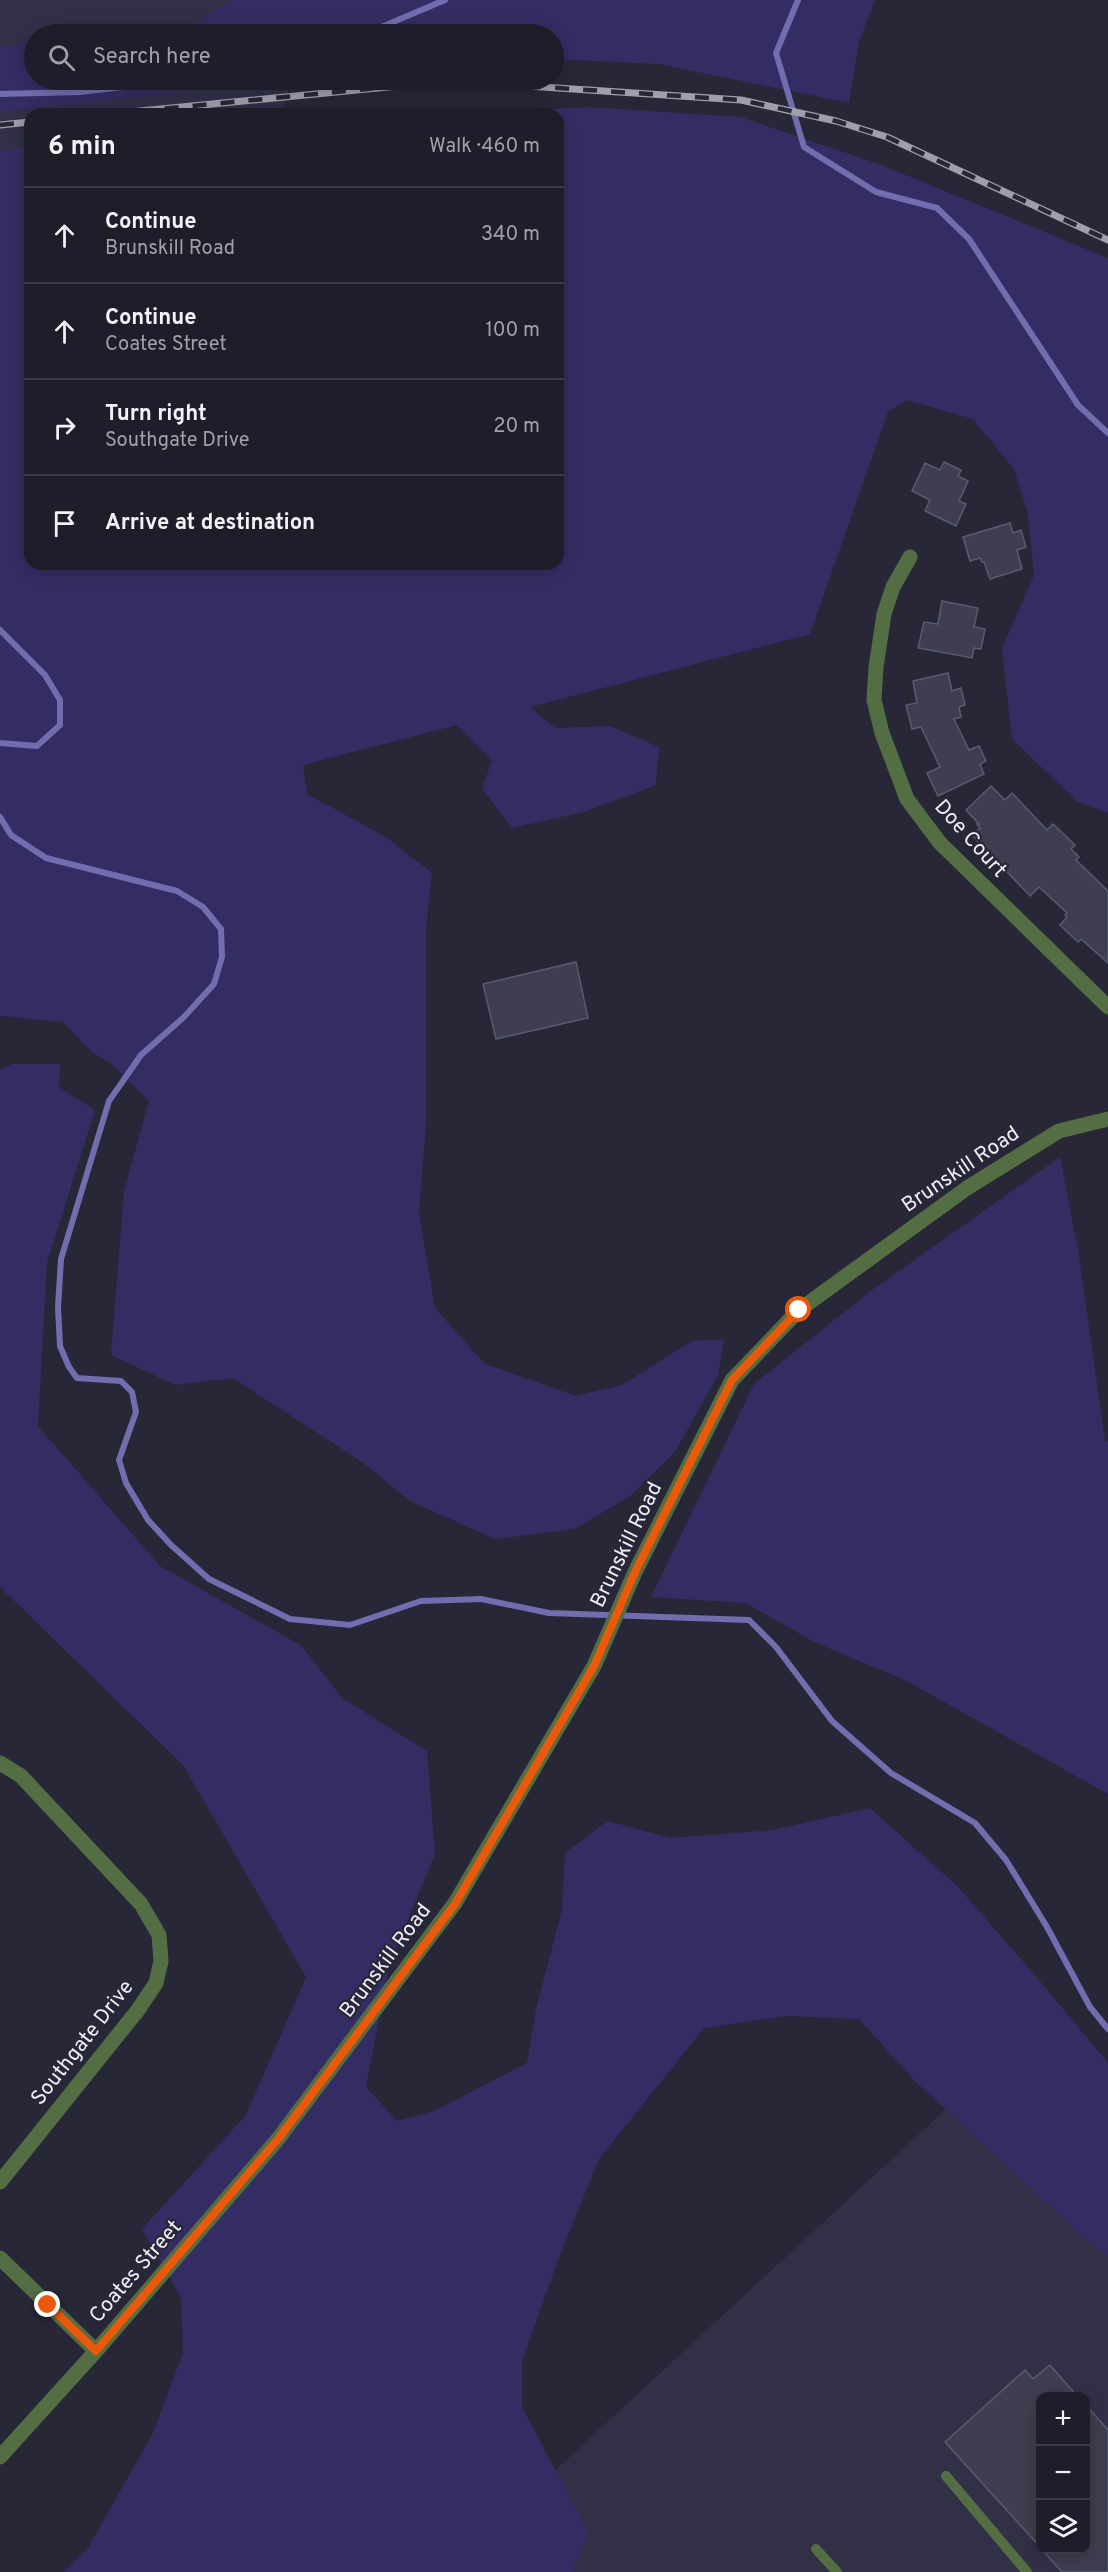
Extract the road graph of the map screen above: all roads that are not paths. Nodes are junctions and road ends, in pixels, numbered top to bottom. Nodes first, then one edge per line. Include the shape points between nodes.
1 (910, 558) dead end
2 (1108, 1007) edge
3 (1108, 1119) edge
4 (0, 1763) edge
5 (278, 2139) joint
6 (0, 2182) edge
7 (0, 2258) edge
8 (96, 2351) junction
9 (0, 2457) edge
10 (946, 2476) dead end
11 (816, 2549) dead end
12 (837, 2572) edge
13 (1027, 2572) edge

1 - 2 street, Doe Court via 893,587 884,614 874,700 907,799 940,843
3 - 5 street, Brunskill Road via 1059,1131 988,1175 799,1310 732,1380 635,1572 594,1666 455,1904
4 - 6 street, Southgate Drive via 21,1776 141,1904 159,1935 161,1961 156,1983 138,2010
5 - 8 street, Coates Street
7 - 8 street
8 - 9 street, Coates Street
10 - 13 lane
11 - 12 lane

